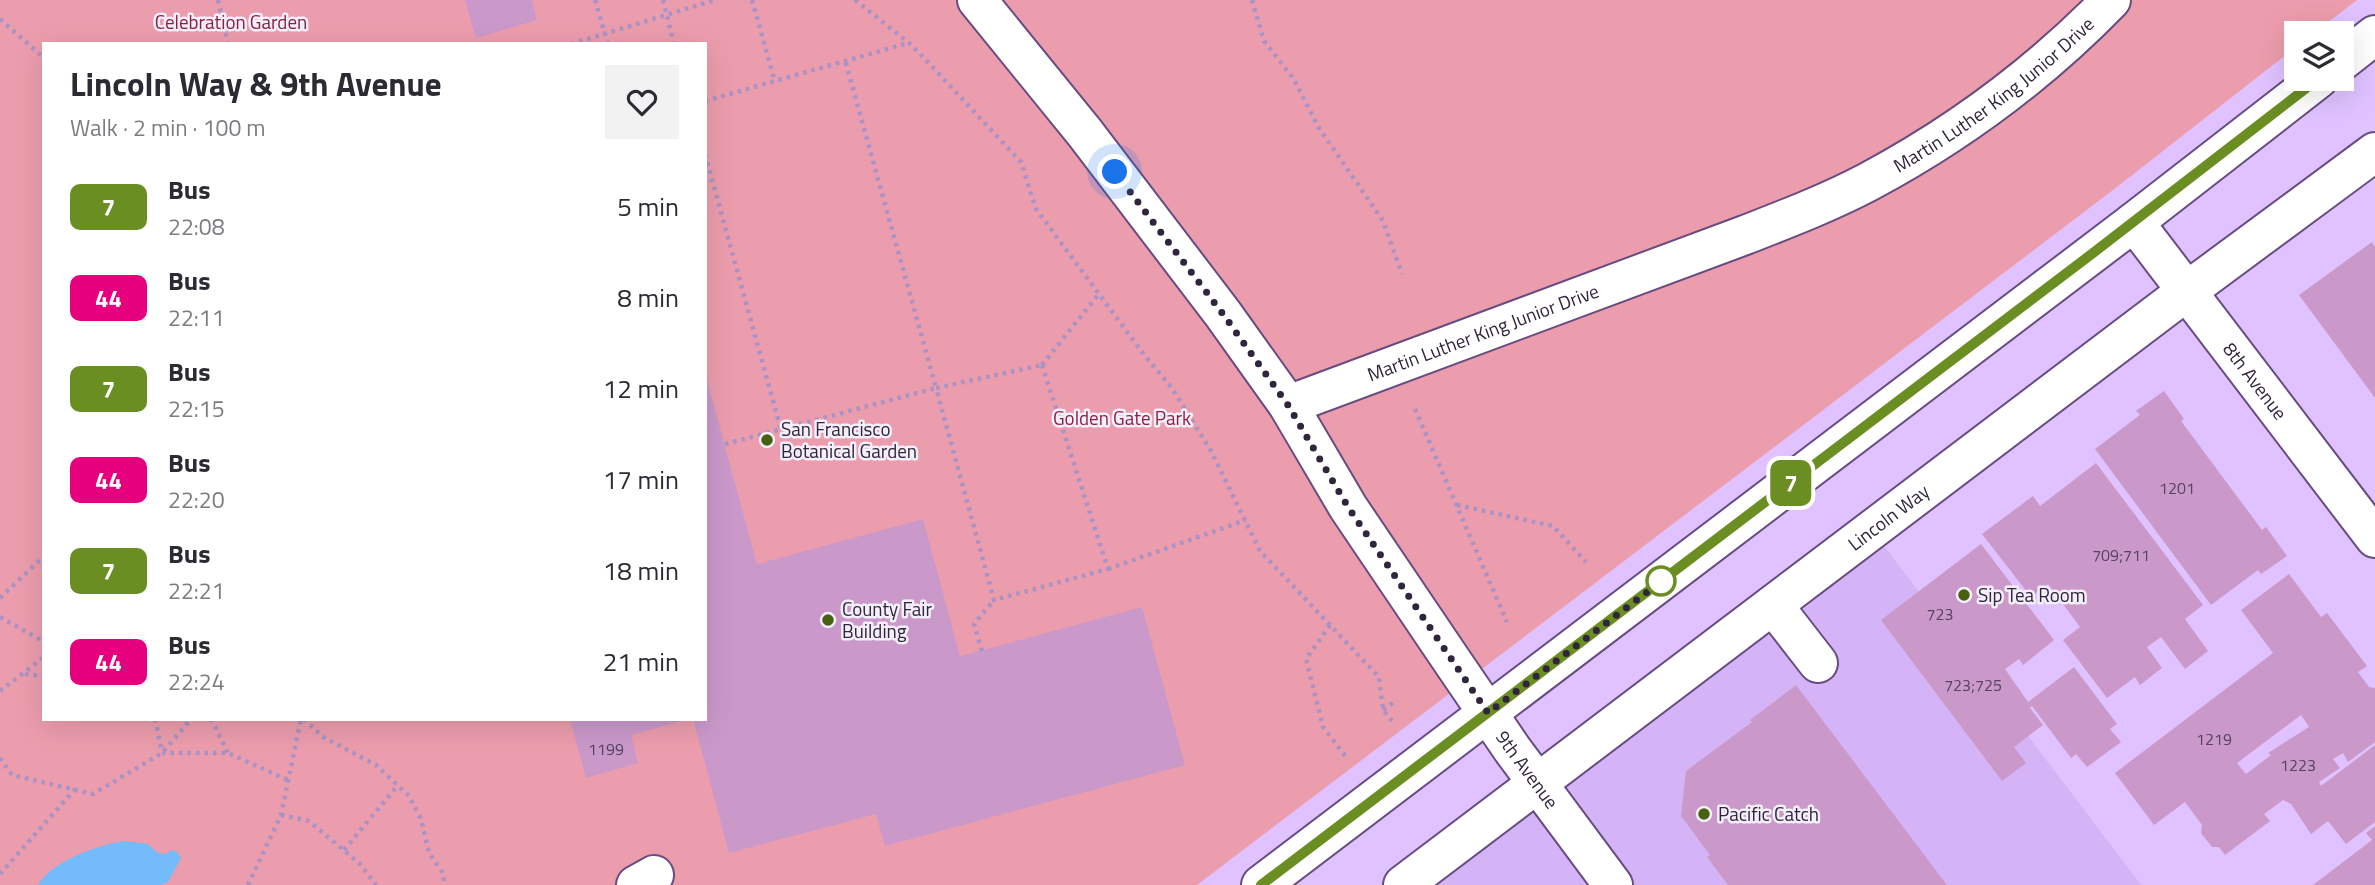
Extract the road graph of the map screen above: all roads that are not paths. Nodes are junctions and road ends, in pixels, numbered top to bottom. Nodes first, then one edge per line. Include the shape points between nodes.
1 (977, 0) edge
2 (2111, 0) edge
3 (2375, 35) edge
4 (2354, 52) edge
5 (2303, 91) edge
6 (2375, 152) edge
7 (2134, 222) junction
8 (2188, 291) junction
9 (1288, 405) junction
10 (2375, 538) edge
11 (1773, 605) junction
12 (1818, 663) dead end
13 (1488, 713) junction
14 (1538, 783) junction
15 (1261, 885) edge
16 (1402, 885) edge
17 (1613, 885) edge

1 - 9 main road via 1159,229
2 - 9 main road, Martin Luther King Junior Drive via 2080,32 1978,115 1867,183 1805,212
3 - 4 main road
5 - 7 main road
6 - 8 main road, Lincoln Way
7 - 8 main road, 8th Avenue
7 - 13 main road
8 - 10 main road, 8th Avenue
8 - 11 main road, Lincoln Way
9 - 13 main road, 9th Avenue via 1348,507
11 - 12 main road
11 - 14 main road, Lincoln Way
13 - 14 main road, 9th Avenue
13 - 15 main road
14 - 16 main road, Lincoln Way
14 - 17 main road, 9th Avenue

